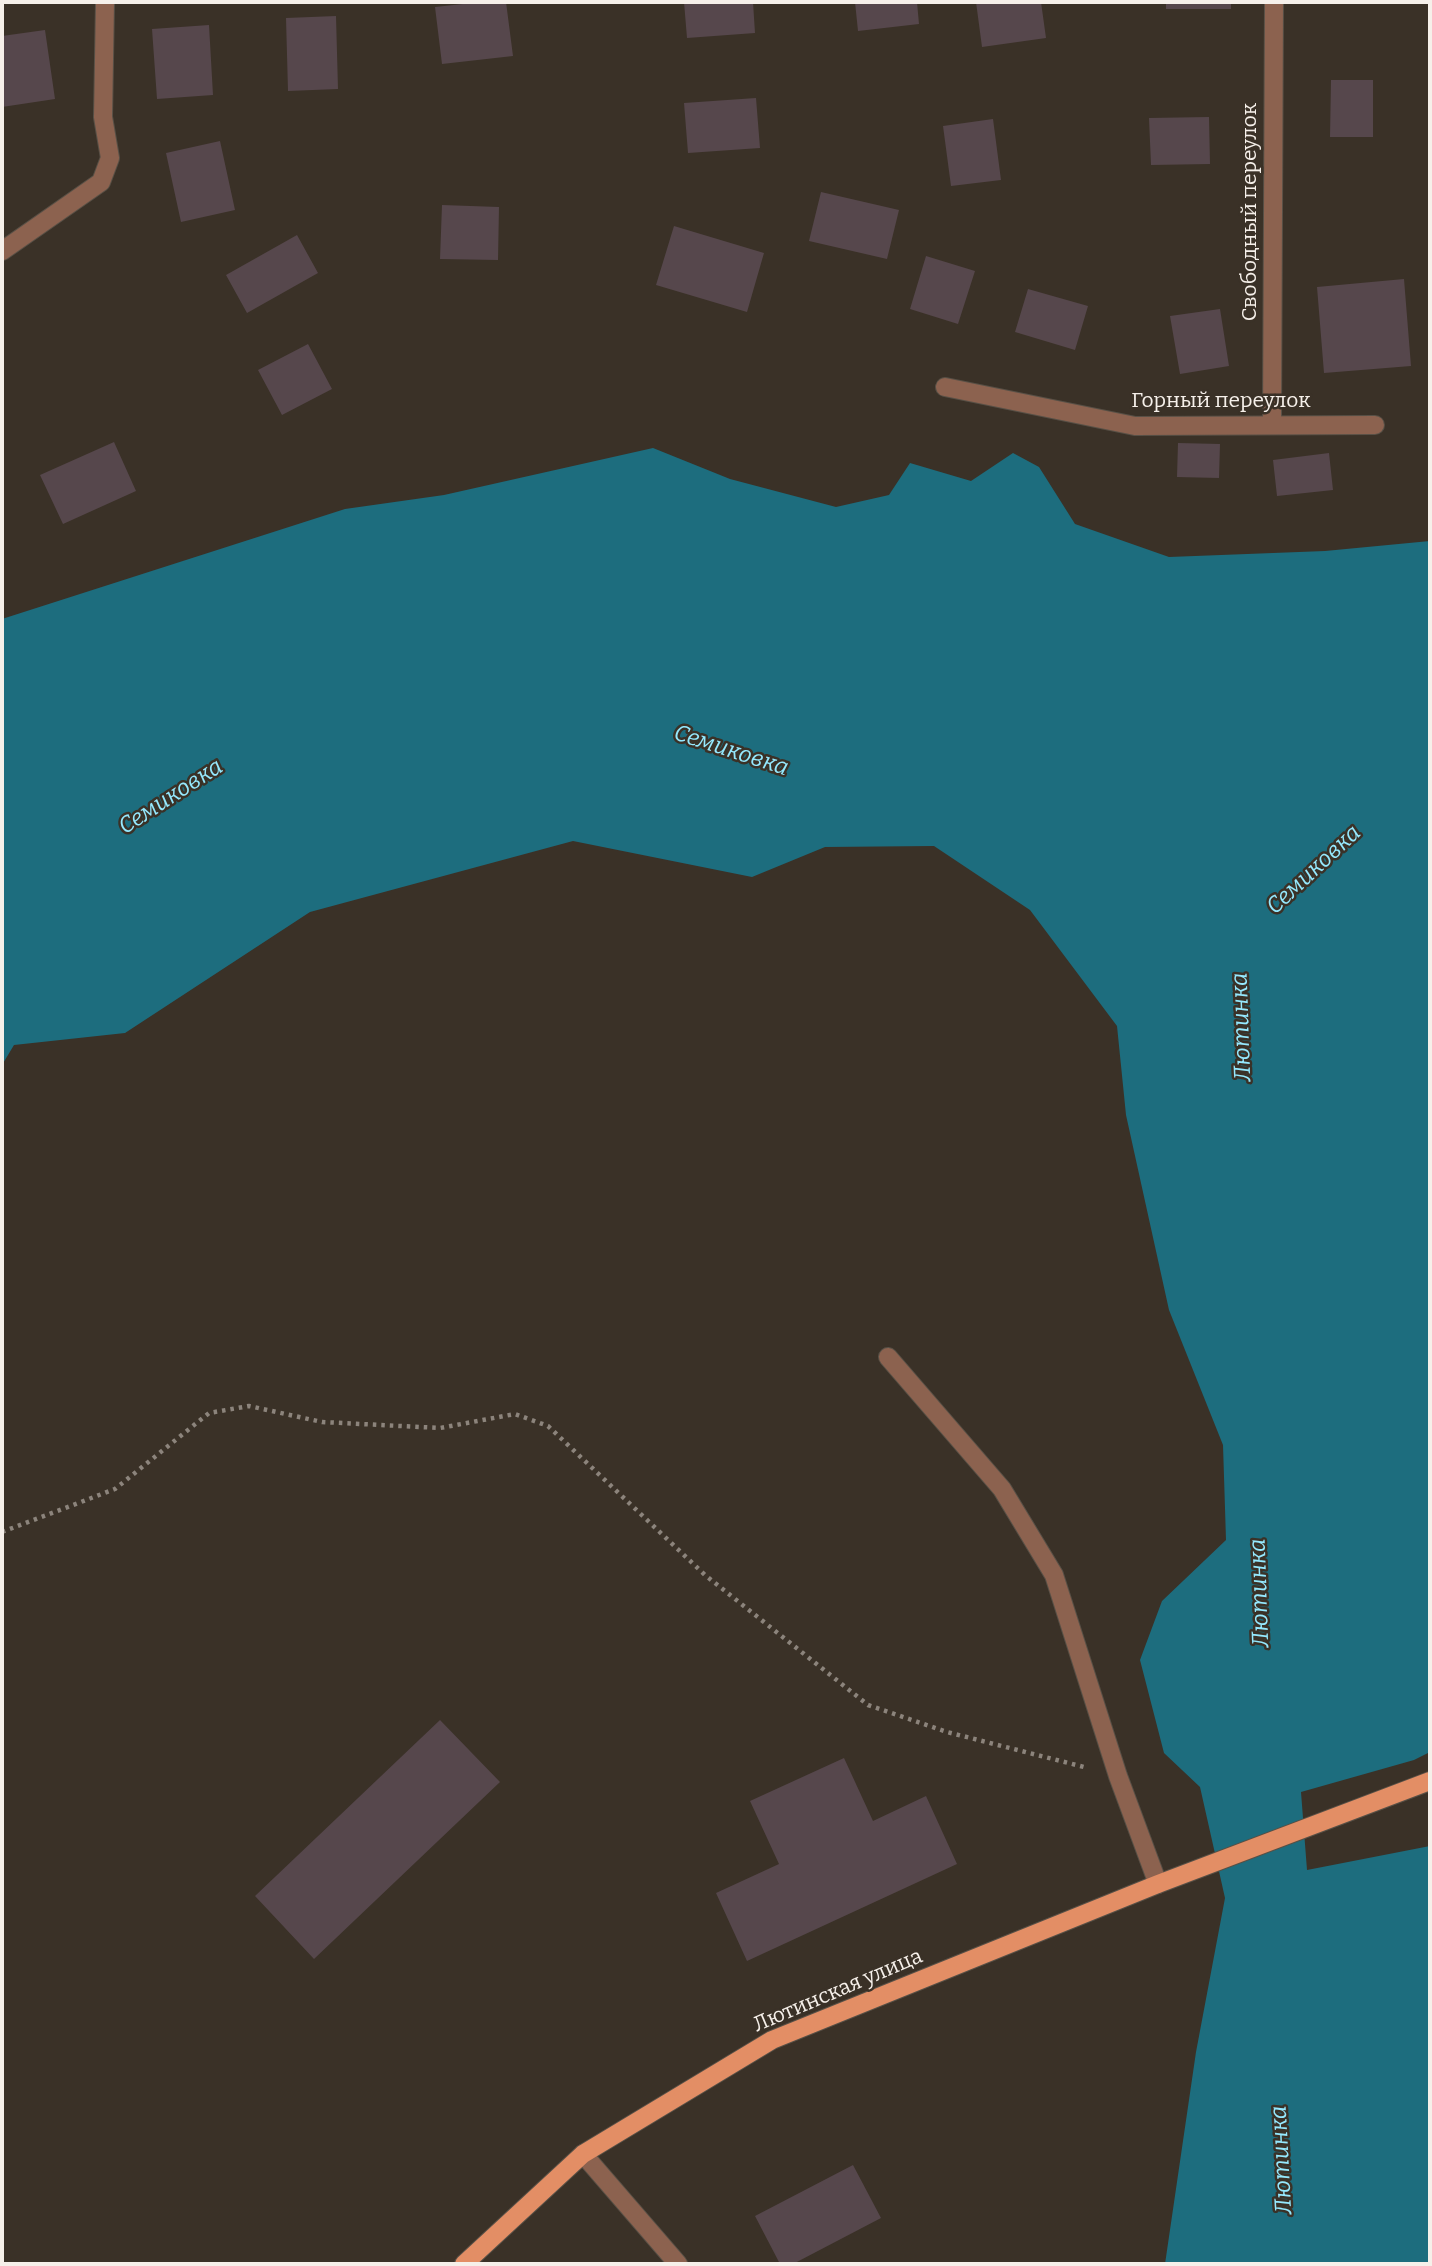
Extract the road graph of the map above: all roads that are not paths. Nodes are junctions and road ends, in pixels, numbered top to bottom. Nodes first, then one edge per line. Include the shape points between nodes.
1 (104, 2) edge
2 (1274, 2) edge
3 (2, 251) edge
4 (945, 387) dead end
5 (1272, 423) junction
6 (1375, 425) dead end
7 (888, 1357) dead end
8 (1430, 1780) edge
9 (1158, 1884) junction
10 (583, 2154) junction
11 (464, 2264) edge
12 (678, 2264) edge

1 - 3 street via 103,117 110,158 101,182
2 - 5 street, Свободный переулок
4 - 5 street, Горный переулок via 1135,426
5 - 6 street, Горный переулок
7 - 9 street via 1002,1489 1054,1576
8 - 9 main road, Лютинская улица
9 - 10 main road, Лютинская улица via 772,2040
10 - 11 main road, Лютинская улица
10 - 12 street

